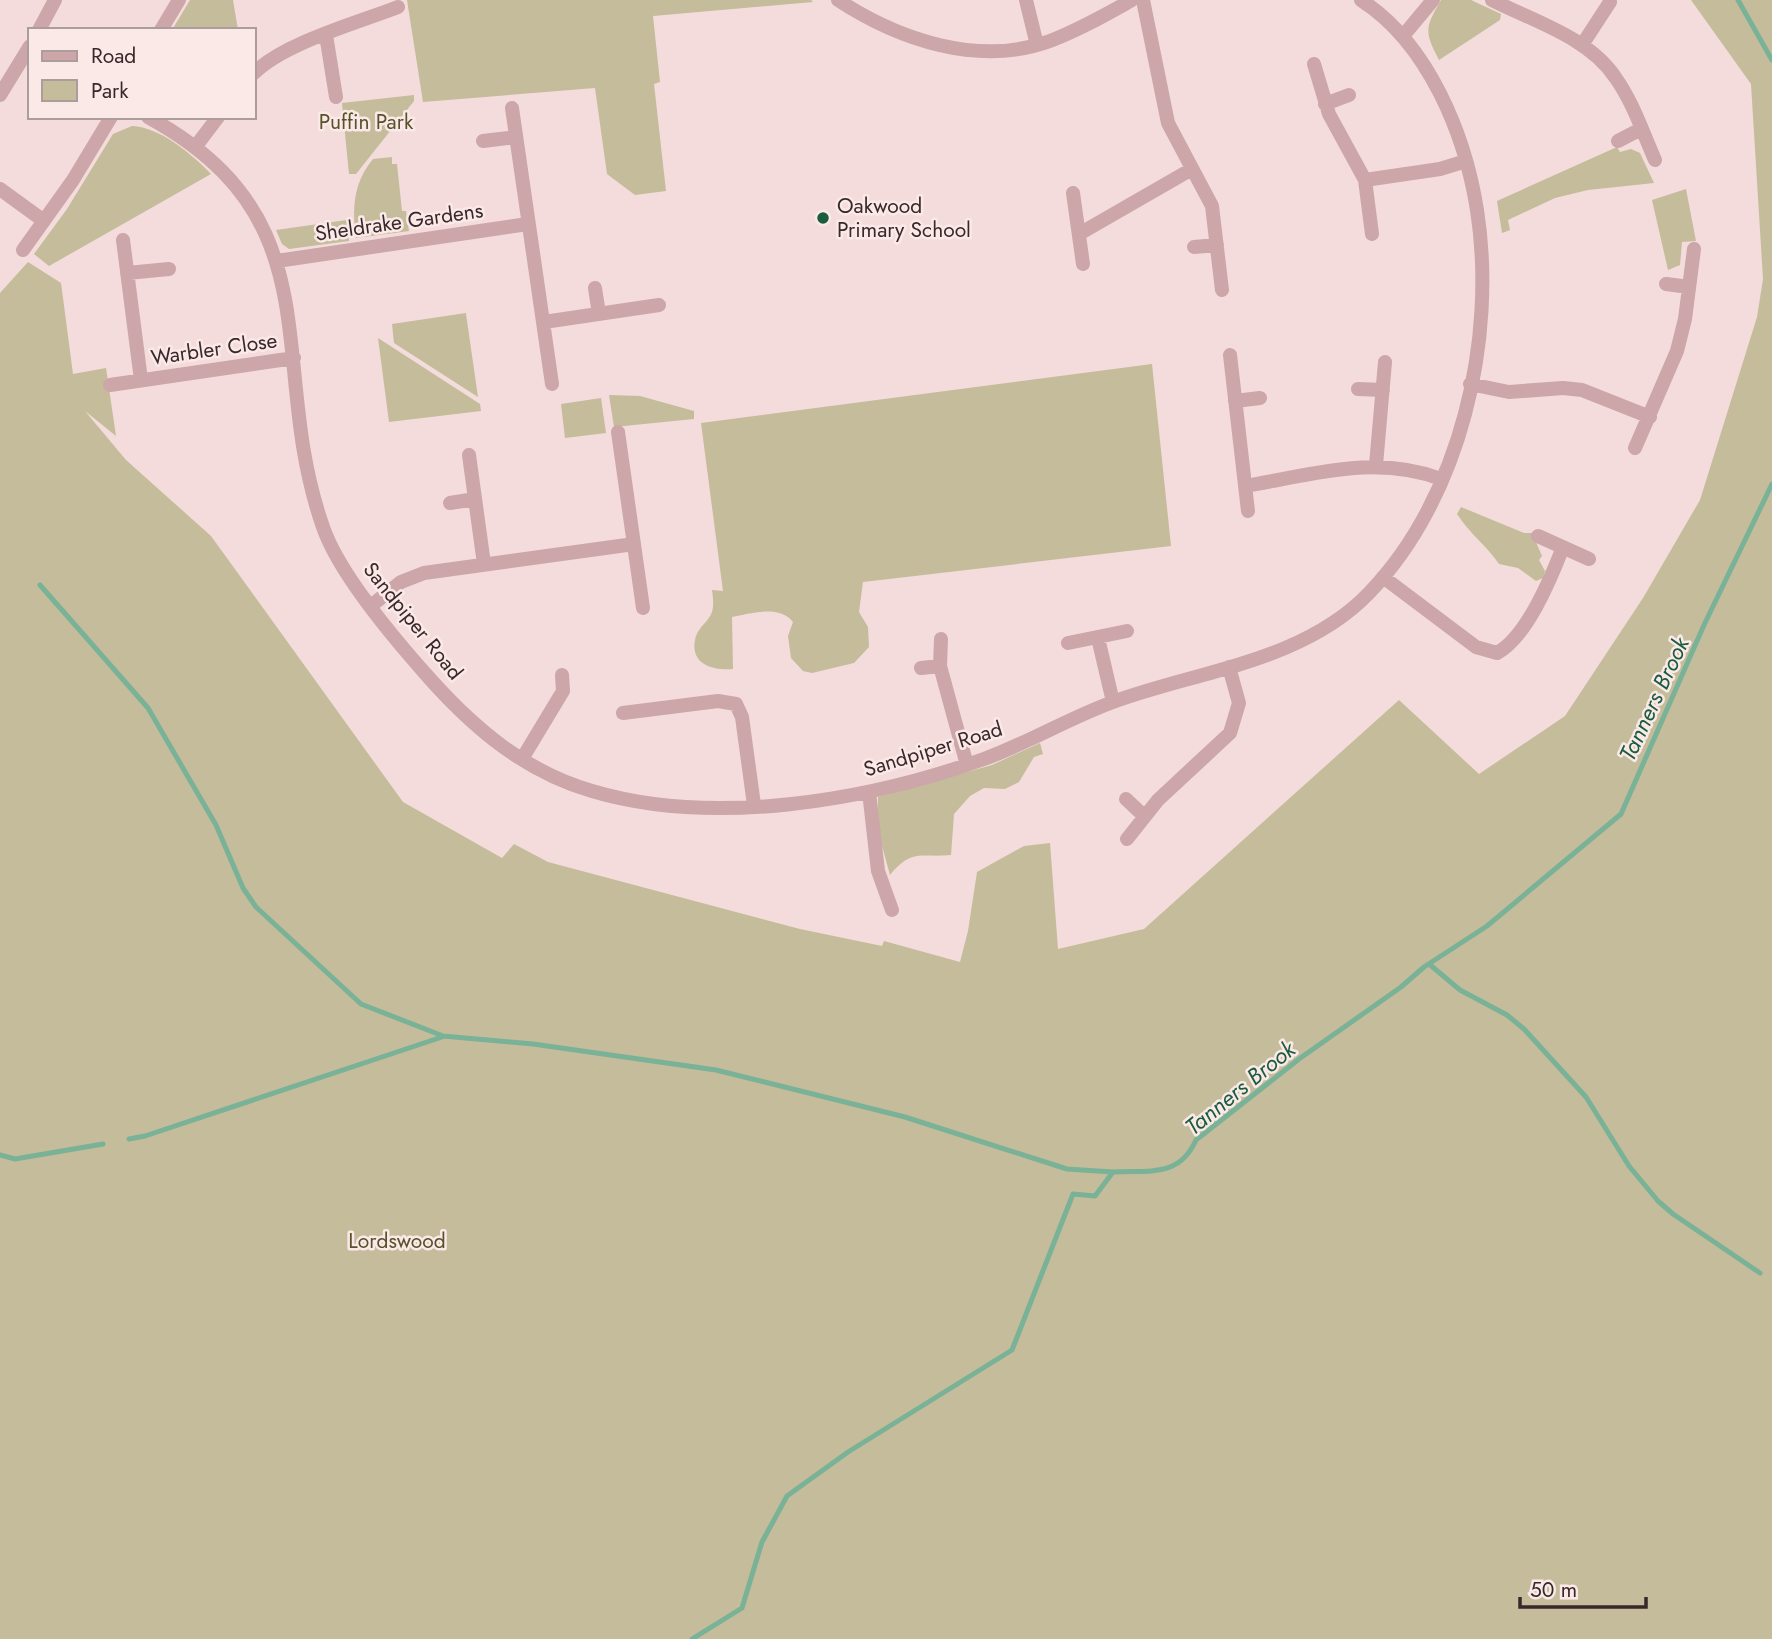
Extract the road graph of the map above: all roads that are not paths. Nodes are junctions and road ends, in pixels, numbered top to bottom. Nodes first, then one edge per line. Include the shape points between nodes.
1 (55, 0) edge
2 (178, 0) edge
3 (838, 0) edge
4 (1026, 0) edge
5 (1132, 0) edge
6 (1143, 0) edge
7 (1361, 0) edge
8 (1433, 0) edge
9 (1492, 0) edge
10 (1610, 2) dead end
11 (398, 7) dead end
12 (40, 28) edge
13 (162, 28) edge
14 (326, 35) junction
15 (1403, 36) junction
16 (1037, 45) junction
17 (1582, 45) junction
18 (28, 49) edge
19 (1314, 64) dead end
20 (256, 71) edge
21 (0, 95) edge
22 (1349, 95) dead end
23 (336, 97) dead end
24 (1325, 104) junction
25 (512, 108) dead end
26 (110, 119) edge
27 (151, 119) edge
28 (216, 119) edge
29 (1641, 129) junction
30 (516, 137) junction
31 (483, 141) dead end
32 (1618, 141) dead end
33 (196, 146) junction
34 (1655, 160) dead end
35 (1466, 161) junction
36 (1192, 169) junction
37 (1365, 180) junction
38 (0, 188) edge
39 (1073, 193) dead end
40 (44, 221) junction
41 (528, 224) junction
42 (1079, 234) junction
43 (1372, 234) dead end
44 (123, 240) dead end
45 (1217, 245) junction
46 (1194, 247) dead end
47 (1694, 249) dead end
48 (23, 250) dead end
49 (277, 261) junction
50 (1083, 264) dead end
51 (169, 268) dead end
52 (127, 272) junction
53 (1666, 284) dead end
54 (1689, 287) junction
55 (595, 288) dead end
56 (1222, 290) dead end
57 (659, 305) dead end
58 (598, 314) junction
59 (544, 322) junction
60 (1230, 355) dead end
61 (294, 358) junction
62 (1385, 362) dead end
63 (141, 380) junction
64 (552, 384) dead end
65 (1470, 384) junction
66 (110, 385) dead end
67 (1359, 389) dead end
68 (1382, 390) junction
69 (1260, 398) dead end
70 (1235, 401) junction
71 (1650, 417) junction
72 (618, 432) dead end
73 (1635, 448) dead end
74 (469, 456) dead end
75 (1376, 465) junction
76 (1441, 479) junction
77 (1245, 486) junction
78 (475, 499) junction
79 (450, 503) dead end
80 (1248, 511) dead end
81 (1538, 536) dead end
82 (634, 544) junction
83 (1563, 547) junction
84 (1589, 559) dead end
85 (484, 564) junction
86 (1383, 577) junction
87 (372, 605) junction
88 (643, 608) dead end
89 (1127, 631) dead end
90 (1098, 638) junction
91 (941, 639) dead end
92 (1068, 643) dead end
93 (940, 666) junction
94 (1229, 667) junction
95 (921, 668) dead end
96 (562, 675) dead end
97 (1113, 702) junction
98 (623, 713) dead end
99 (522, 759) junction
100 (967, 765) junction
101 (869, 792) junction
102 (1126, 799) dead end
103 (754, 805) junction
104 (1144, 816) junction
105 (1127, 839) dead end
106 (892, 910) dead end

1 - 12 street
2 - 13 street
3 - 16 street via 877,22 939,45 972,52
4 - 16 street
5 - 16 street
6 - 36 street via 1168,123
7 - 15 street, Sandpiper Road
8 - 15 street
9 - 17 street
10 - 17 street
11 - 14 street
14 - 20 street via 273,58
14 - 23 street
15 - 35 street, Sandpiper Road via 1442,103
17 - 29 street via 1616,77
18 - 21 street
19 - 24 street
22 - 24 street
24 - 37 street
25 - 30 street
26 - 40 street
27 - 33 street, Sandpiper Road
28 - 33 street
29 - 32 street
29 - 34 street
30 - 31 street
30 - 41 street
33 - 49 street, Sandpiper Road via 239,189 267,233
35 - 37 street
35 - 65 street, Sandpiper Road via 1479,224 1482,268
36 - 42 street
36 - 45 street via 1212,206
37 - 43 street
38 - 40 street
39 - 42 street
40 - 48 street
41 - 49 street, Sheldrake Gardens
41 - 59 street
42 - 50 street
44 - 52 street, Warbler Close
45 - 46 street
45 - 56 street
47 - 54 street
49 - 61 street, Sandpiper Road
51 - 52 street
52 - 63 street, Warbler Close
53 - 54 street
54 - 71 street via 1677,351
55 - 58 street
57 - 58 street
58 - 59 street
59 - 64 street
60 - 70 street
61 - 63 street, Warbler Close
61 - 87 street, Sandpiper Road via 305,448 323,527 336,556
62 - 68 street
63 - 66 street, Warbler Close
65 - 71 street via 1509,392 1583,390
65 - 76 street, Sandpiper Road
67 - 68 street
68 - 75 street
69 - 70 street
70 - 77 street
71 - 73 street
72 - 82 street
74 - 78 street
75 - 76 street
75 - 77 street
76 - 86 street, Sandpiper Road via 1418,529
77 - 80 street
78 - 79 street
78 - 85 street
81 - 83 street
82 - 85 street
82 - 88 street
83 - 84 street
83 - 86 street via 1530,616 1497,653 1476,647
85 - 87 street via 412,576
86 - 94 street, Sandpiper Road via 1332,623
87 - 99 street, Sandpiper Road via 461,713
89 - 90 street
90 - 92 street
90 - 97 street
91 - 93 street
93 - 95 street
93 - 100 street
94 - 97 street, Sandpiper Road
94 - 104 street via 1239,703 1235,723
96 - 99 street via 564,691
97 - 100 street, Sandpiper Road
98 - 103 street via 718,701 736,704 742,717
99 - 103 street, Sandpiper Road via 570,784 630,800 688,806
100 - 101 street, Sandpiper Road
101 - 103 street, Sandpiper Road
101 - 106 street via 878,871
102 - 104 street
104 - 105 street

